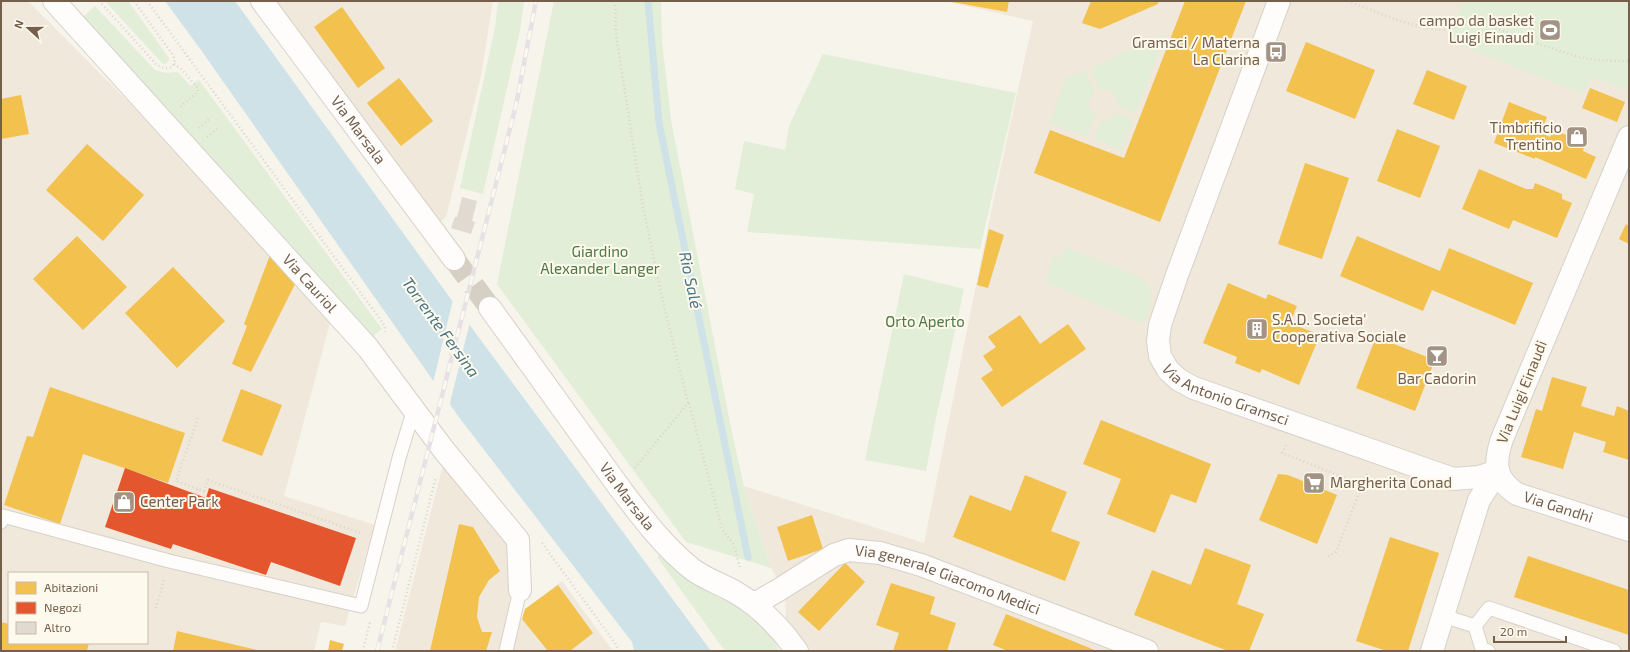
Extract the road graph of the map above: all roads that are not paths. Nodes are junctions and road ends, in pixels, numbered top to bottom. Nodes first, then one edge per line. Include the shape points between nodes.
1 (54, 1) edge
2 (262, 1) edge
3 (1279, 1) edge
4 (1629, 137) edge
5 (454, 259) tunnel mouth
6 (490, 308) tunnel mouth
7 (414, 409) junction
8 (1498, 471) junction
9 (1, 522) edge
10 (1629, 530) edge
11 (520, 590) joint
12 (754, 604) junction
13 (1443, 616) junction
14 (1475, 626) junction
15 (506, 651) edge
16 (797, 651) edge
17 (1147, 651) edge
18 (1432, 651) edge
19 (1488, 651) edge
20 (1614, 651) edge

1 - 7 street, Via Cauriol via 368,348
2 - 5 street, Via Marsala
3 - 8 street, Via Antonio Gramsci via 1160,325 1160,356 1168,370 1194,388 1453,479 1479,478
4 - 8 street, Via Luigi Einaudi via 1502,439 1497,455
6 - 12 street, Via Marsala via 618,487 673,554 694,570
7 - 9 lane via 361,606 169,561 3,516
7 - 11 street, Via Cauriol via 443,449 518,540
8 - 10 street, Via Gandhi via 1506,485 1518,494
8 - 13 street via 1479,500
11 - 15 lane
12 - 16 street, Via Marsala via 784,633
12 - 17 street, Via generale Giacomo Medici via 834,555 849,550 880,553 922,565
13 - 14 lane
13 - 18 street
14 - 19 lane via 1482,649
14 - 20 lane via 1488,608

